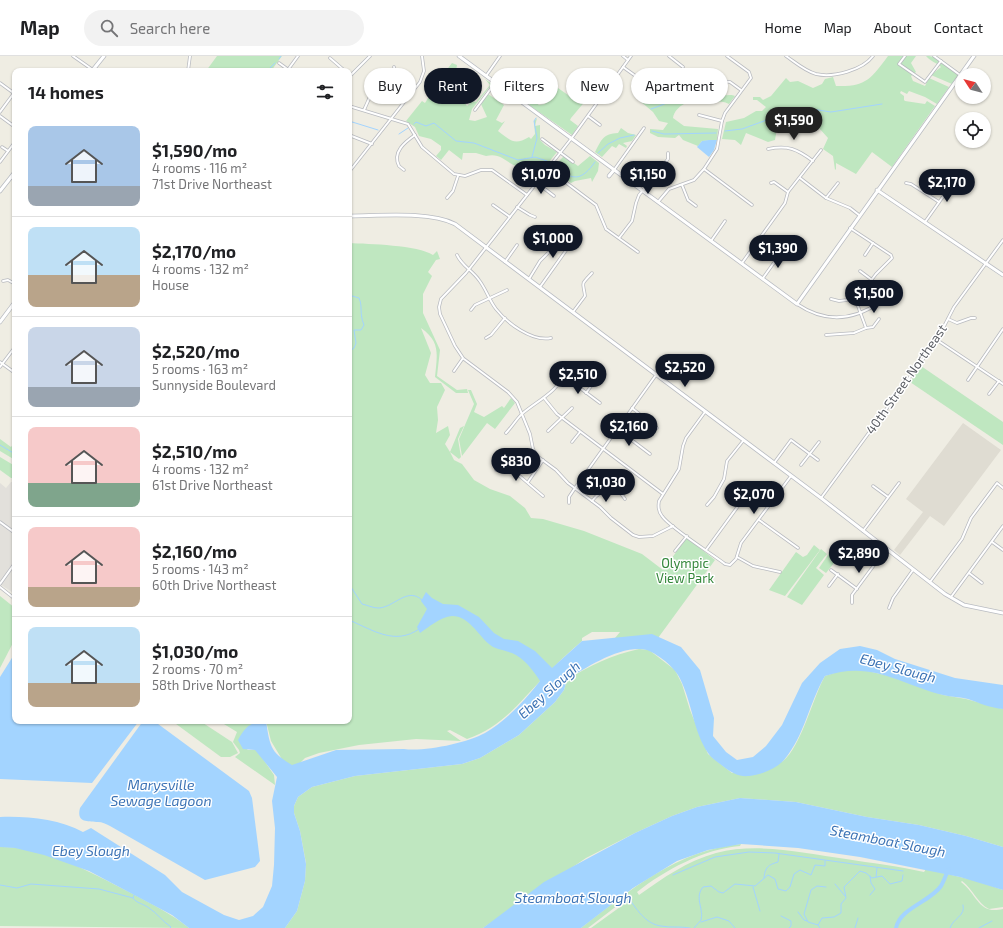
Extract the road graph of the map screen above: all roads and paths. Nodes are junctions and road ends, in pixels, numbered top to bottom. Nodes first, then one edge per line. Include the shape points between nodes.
1 (73, 56) edge
2 (104, 56) edge
3 (190, 56) edge
4 (298, 56) edge
5 (370, 56) edge
6 (422, 56) edge
7 (460, 56) edge
8 (500, 56) edge
9 (623, 56) edge
10 (631, 56) edge
11 (669, 56) edge
12 (727, 56) edge
13 (786, 56) edge
14 (873, 56) edge
15 (905, 56) edge
16 (934, 56) edge
17 (974, 56) edge
18 (330, 58) dead end
19 (628, 60) junction
20 (941, 61) junction
21 (278, 63) dead end
22 (394, 67) dead end
23 (623, 67) joint
24 (683, 67) dead end
25 (89, 68) edge
26 (95, 68) edge
27 (188, 68) edge
28 (285, 68) edge
29 (291, 68) edge
30 (342, 68) edge
31 (965, 68) edge
32 (955, 71) edge
33 (352, 73) edge
34 (631, 73) edge
35 (486, 76) junction
36 (490, 79) edge
37 (728, 82) edge
38 (955, 82) edge
39 (0, 83) edge
40 (490, 89) edge
41 (741, 90) junction
42 (12, 92) edge
43 (12, 97) edge
44 (524, 104) edge
45 (596, 104) edge
46 (352, 107) edge
47 (364, 110) junction
48 (475, 110) dead end
49 (0, 112) edge
50 (699, 115) dead end
51 (0, 116) edge
52 (588, 116) junction
53 (392, 119) junction
54 (722, 121) junction
55 (12, 125) edge
56 (600, 125) dead end
57 (644, 128) dead end
58 (415, 135) junction
59 (352, 136) edge
60 (542, 139) dead end
61 (571, 139) junction
62 (372, 144) junction
63 (12, 146) edge
64 (2, 147) dead end
65 (768, 149) dead end
66 (821, 150) dead end
67 (8, 151) junction
68 (560, 153) junction
69 (668, 153) dead end
70 (813, 161) junction
71 (0, 162) edge
72 (573, 162) dead end
73 (352, 168) edge
74 (548, 169) junction
75 (704, 169) junction
76 (404, 170) dead end
77 (614, 170) junction
78 (458, 176) junction
79 (609, 176) dead end
80 (11, 177) edge
81 (800, 177) junction
82 (951, 180) dead end
83 (537, 183) junction
84 (771, 183) dead end
85 (838, 183) dead end
86 (906, 183) dead end
87 (682, 185) junction
88 (878, 190) junction
89 (0, 191) edge
90 (642, 191) junction
91 (788, 192) junction
92 (527, 195) junction
93 (554, 196) dead end
94 (448, 198) dead end
95 (826, 198) junction
96 (658, 202) junction
97 (939, 202) junction
98 (493, 205) dead end
99 (752, 205) dead end
100 (696, 206) dead end
101 (518, 207) junction
102 (859, 215) junction
103 (352, 216) edge
104 (510, 217) junction
105 (535, 217) dead end
106 (725, 221) dead end
107 (925, 222) junction
108 (850, 228) junction
109 (559, 235) dead end
110 (619, 238) junction
111 (1003, 240) edge
112 (711, 241) junction
113 (873, 243) junction
114 (517, 245) dead end
115 (486, 248) junction
116 (567, 249) dead end
117 (783, 250) dead end
118 (638, 252) dead end
119 (457, 255) dead end
120 (865, 255) dead end
121 (504, 262) junction
122 (741, 264) junction
123 (986, 264) junction
124 (469, 270) junction
125 (860, 271) dead end
126 (592, 273) dead end
127 (1003, 275) edge
128 (762, 279) junction
129 (528, 280) junction
130 (872, 280) junction
131 (3, 281) dead end
132 (12, 282) edge
133 (539, 288) junction
134 (507, 290) dead end
135 (490, 298) junction
136 (855, 298) junction
137 (831, 299) dead end
138 (880, 302) dead end
139 (797, 304) junction
140 (12, 307) edge
141 (470, 310) dead end
142 (0, 312) edge
143 (573, 313) junction
144 (861, 313) junction
145 (4, 316) junction
146 (505, 318) junction
147 (975, 318) dead end
148 (879, 319) dead end
149 (948, 319) junction
150 (0, 322) edge
151 (866, 328) junction
152 (1003, 329) edge
153 (826, 335) dead end
154 (486, 338) dead end
155 (551, 338) dead end
156 (937, 340) junction
157 (12, 350) edge
158 (463, 358) junction
159 (1, 363) edge
160 (0, 367) edge
161 (978, 367) junction
162 (12, 371) edge
163 (454, 371) dead end
164 (565, 372) dead end
165 (564, 376) junction
166 (656, 376) junction
167 (968, 380) dead end
168 (998, 381) junction
169 (594, 382) dead end
170 (1003, 384) edge
171 (586, 393) junction
172 (990, 394) dead end
173 (544, 398) junction
174 (600, 403) dead end
175 (572, 408) dead end
176 (632, 408) junction
177 (705, 412) junction
178 (522, 414) junction
179 (561, 417) junction
180 (657, 428) dead end
181 (617, 429) junction
182 (548, 431) dead end
183 (580, 432) junction
184 (506, 433) dead end
185 (743, 440) junction
186 (572, 442) dead end
187 (819, 442) dead end
188 (603, 448) junction
189 (650, 454) dead end
190 (810, 454) junction
191 (505, 456) dead end
192 (543, 460) junction
193 (818, 460) dead end
194 (512, 464) junction
195 (774, 464) junction
196 (801, 465) dead end
197 (496, 470) dead end
198 (791, 476) junction
199 (528, 482) junction
200 (899, 483) dead end
201 (874, 486) dead end
202 (575, 488) junction
203 (1003, 488) edge
204 (663, 494) junction
205 (750, 495) dead end
206 (543, 496) dead end
207 (888, 497) junction
208 (821, 498) junction
209 (625, 499) dead end
210 (592, 501) junction
211 (569, 503) dead end
212 (707, 505) dead end
213 (759, 520) junction
214 (0, 522) edge
215 (673, 526) junction
216 (1003, 526) edge
217 (12, 531) edge
218 (863, 531) junction
219 (687, 536) junction
220 (992, 542) junction
221 (798, 548) dead end
222 (886, 549) junction
223 (706, 550) junction
224 (1003, 550) edge
225 (675, 551) dead end
226 (737, 557) junction
227 (12, 567) edge
228 (831, 570) dead end
229 (913, 570) junction
230 (780, 572) dead end
231 (969, 573) junction
232 (838, 574) junction
233 (930, 582) junction
234 (982, 583) dead end
235 (0, 584) edge
236 (829, 586) dead end
237 (0, 588) edge
238 (857, 589) junction
239 (12, 597) edge
240 (950, 597) junction
241 (852, 603) dead end
242 (889, 608) dead end
243 (1003, 613) edge

1 - 25 street
2 - 26 street
3 - 27 street
4 - 29 street
5 - 33 street
6 - 53 street via 424,65 420,82
7 - 35 street
8 - 35 street
9 - 19 street
10 - 19 street
11 - 24 street
12 - 41 street via 751,76
13 - 14 street via 810,72 831,74 863,66
15 - 20 street via 900,64 925,82
16 - 20 street
17 - 31 street
18 - 30 street
19 - 23 street
20 - 32 street
21 - 28 street
22 - 47 street via 390,78 372,92
23 - 34 street
35 - 36 street
37 - 41 street
38 - 88 street
39 - 42 street
40 - 48 street
41 - 54 street
43 - 49 street
44 - 61 street
45 - 52 street
46 - 47 street
47 - 53 street
50 - 54 street
51 - 55 street
52 - 56 street
52 - 61 street
53 - 58 street via 408,124
53 - 62 street
54 - 75 street via 717,149
57 - 77 street
58 - 76 street via 402,146 397,155 397,162
58 - 78 street via 431,156
59 - 62 street
60 - 68 street
61 - 68 street
61 - 77 street
62 - 73 street
63 - 67 street
64 - 67 street
65 - 70 street via 789,147
66 - 70 street
67 - 71 street
68 - 72 street
68 - 74 street
69 - 90 street via 668,159
70 - 81 street
74 - 83 street
74 - 110 street via 596,205 603,225
75 - 87 street via 694,180
75 - 99 street
77 - 79 street
77 - 90 street
78 - 92 street via 485,169 492,170
78 - 94 street via 454,190
80 - 89 street
81 - 91 street
81 - 95 street
82 - 97 street via 952,184
83 - 92 street
83 - 93 street
84 - 91 street via 774,182
85 - 95 street
86 - 97 street
87 - 96 street via 669,189
87 - 100 street via 686,198
88 - 102 street
88 - 107 street
90 - 96 street
90 - 110 street via 636,202 632,221
91 - 122 street via 785,203
92 - 101 street
95 - 102 street via 850,208
96 - 112 street
97 - 107 street
98 - 104 street
101 - 104 street
101 - 105 street
102 - 108 street
103 - 115 street via 419,216 445,219
104 - 115 street
106 - 112 street
107 - 123 street
108 - 113 street
108 - 139 street
109 - 129 street via 558,243 540,261
110 - 118 street
111 - 123 street, 40th Street Northeast
112 - 122 street
113 - 120 street
113 - 130 street via 892,258
114 - 121 street
115 - 121 street
115 - 124 street
116 - 133 street
117 - 128 street
119 - 124 street
121 - 129 street
122 - 128 street
123 - 127 street
123 - 149 street, 40th Street Northeast
124 - 135 street via 479,279
124 - 158 street via 439,304 440,314
125 - 130 street
126 - 143 street via 582,283 585,296
128 - 139 street
129 - 133 street
130 - 136 street via 864,292
131 - 132 street
133 - 143 street
134 - 135 street
135 - 141 street via 474,305
135 - 146 street
136 - 137 street via 839,301
136 - 144 street
138 - 144 street
139 - 144 street via 824,317 849,317
140 - 145 street
142 - 145 street
143 - 166 street
144 - 151 street
145 - 150 street
146 - 154 street via 491,336
146 - 155 street via 535,337
147 - 149 street via 957,323
148 - 151 street via 873,327
149 - 156 street, 40th Street Northeast
151 - 153 street via 854,333
152 - 161 street
156 - 161 street
156 - 208 street, 40th Street Northeast
157 - 159 street
158 - 163 street
158 - 178 street via 510,394
159 - 160 street
159 - 162 street
161 - 167 street
161 - 168 street
164 - 165 street
165 - 171 street
165 - 173 street
166 - 176 street
166 - 177 street
168 - 170 street
168 - 172 street
169 - 171 street
171 - 174 street
173 - 178 street
173 - 179 street
175 - 179 street
176 - 180 street
176 - 181 street
177 - 185 street
177 - 204 street via 686,438 682,446 679,470
178 - 184 street
178 - 192 street via 533,449
179 - 182 street
179 - 183 street
181 - 188 street
181 - 189 street
183 - 186 street
183 - 188 street
185 - 195 street
185 - 212 street via 727,461 724,479
187 - 190 street
188 - 202 street
188 - 204 street
190 - 193 street
190 - 195 street via 791,440
190 - 196 street
191 - 194 street
192 - 199 street
192 - 202 street
194 - 197 street
194 - 199 street via 516,473
195 - 198 street
198 - 208 street
198 - 213 street
199 - 206 street
200 - 207 street
201 - 207 street
202 - 210 street
202 - 211 street via 569,497
203 - 233 street via 997,483 971,518 962,539
204 - 215 street via 658,506 662,517
205 - 223 street via 744,498
207 - 218 street
208 - 218 street
209 - 210 street via 617,490 609,489 601,491
210 - 215 street via 636,536 649,537
213 - 221 street
213 - 226 street via 741,543
214 - 217 street
215 - 219 street
216 - 220 street
218 - 222 street
219 - 223 street
219 - 225 street
220 - 224 street
220 - 231 street
222 - 229 street
222 - 238 street
223 - 226 street via 728,566
226 - 230 street via 753,566
227 - 235 street
228 - 232 street
229 - 233 street
229 - 242 street
231 - 234 street
231 - 240 street
232 - 236 street
232 - 238 street
233 - 240 street
237 - 239 street
238 - 241 street via 852,595
240 - 243 street via 970,607

